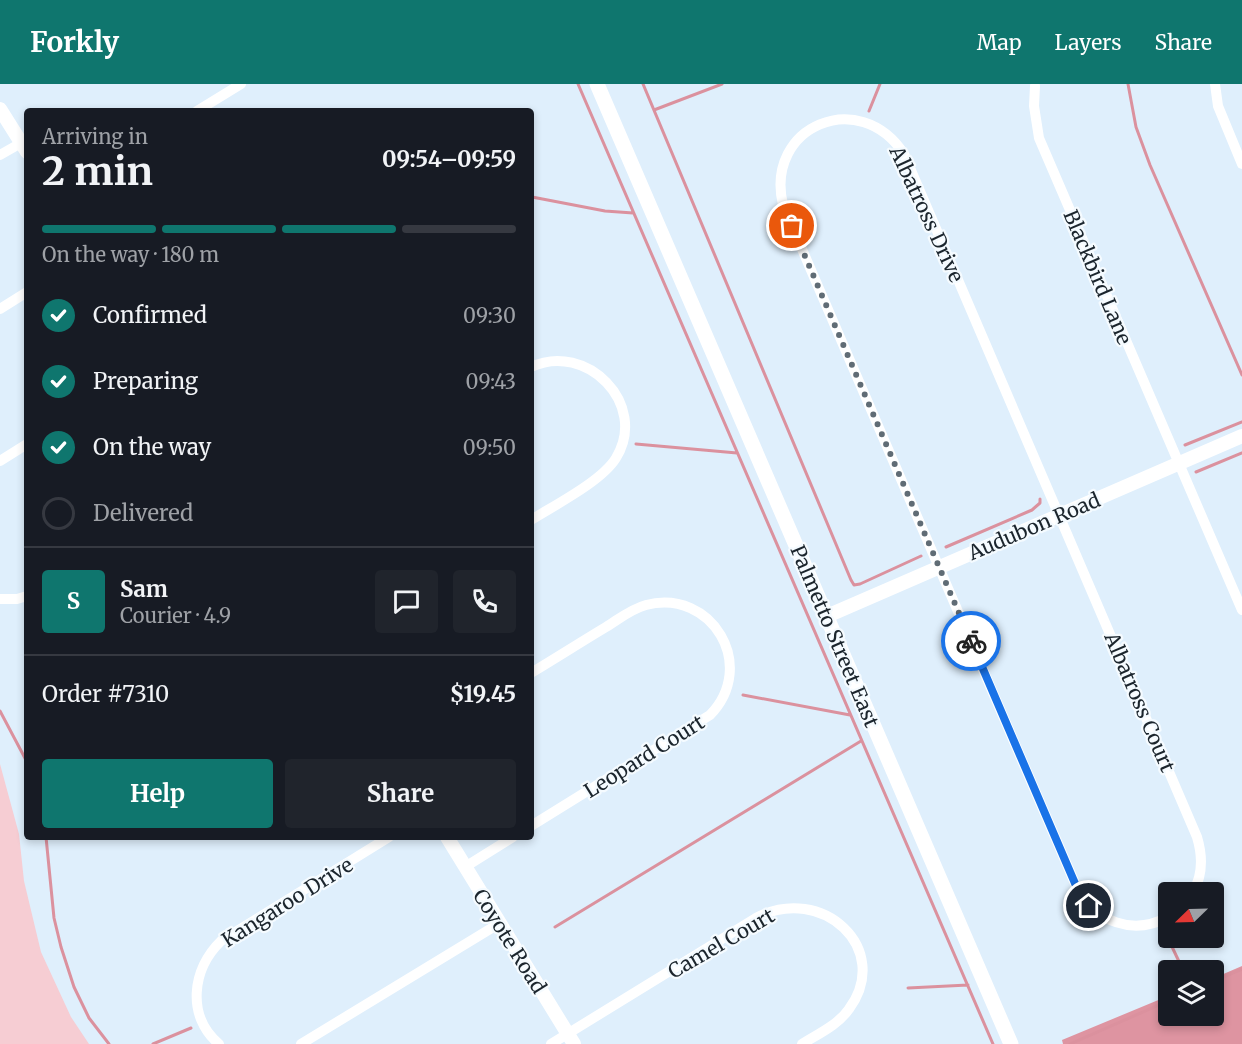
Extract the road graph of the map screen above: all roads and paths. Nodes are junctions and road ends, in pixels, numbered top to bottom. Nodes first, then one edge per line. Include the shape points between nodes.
1 (241, 84) edge
2 (597, 84) edge
3 (1215, 84) edge
4 (1035, 86) dead end
5 (202, 108) edge
6 (0, 109) edge
7 (24, 147) edge
8 (0, 155) edge
9 (1242, 164) edge
10 (24, 294) edge
11 (0, 309) edge
12 (534, 365) edge
13 (1242, 436) edge
14 (24, 446) edge
15 (0, 461) edge
16 (1179, 464) junction
17 (1059, 515) junction
18 (534, 518) edge
19 (939, 567) junction
20 (24, 597) edge
21 (0, 599) edge
22 (1242, 610) edge
23 (827, 615) junction
24 (534, 671) edge
25 (534, 824) edge
26 (384, 840) edge
27 (449, 840) edge
28 (508, 840) edge
29 (465, 867) junction
30 (1196, 882) edge
31 (1158, 921) edge
32 (500, 923) junction
33 (571, 1039) edge
34 (219, 1044) edge
35 (301, 1044) edge
36 (552, 1044) edge
37 (802, 1044) edge
38 (1011, 1044) edge

1 - 5 street
2 - 23 main road, Palmetto Street East
3 - 9 street via 1218,106
4 - 16 street, Blackbird Lane via 1039,138
6 - 7 street
7 - 8 street
10 - 11 street
12 - 18 street via 566,360 595,371 617,394 625,430 617,456 606,470
13 - 16 street, Audubon Road
14 - 15 street
16 - 17 street, Audubon Road
16 - 22 street, Blackbird Lane
17 - 19 street, Audubon Road
17 - 19 street, Albatross Drive via 904,154 887,134 863,122 837,120 818,125 788,153 780,195
17 - 30 street, Albatross Court via 1197,837 1202,858
19 - 23 street, Audubon Road
19 - 31 street via 1082,897 1096,913 1125,925
20 - 21 street
23 - 38 main road, Palmetto Street East
24 - 25 street, Leopard Court via 635,608 665,602 685,606 709,621 722,637 730,664 727,690 710,715
26 - 34 street, Kangaroo Drive via 221,941 210,953 199,976 196,1000 204,1026
27 - 29 street, Coyote Road
28 - 29 street
29 - 32 street, Coyote Road
32 - 33 street, Coyote Road
32 - 35 street
33 - 36 street, Camel Court
33 - 37 street, Camel Court via 756,918 772,910 799,907 825,914 841,924 854,941 861,970 858,991 849,1009 834,1024

